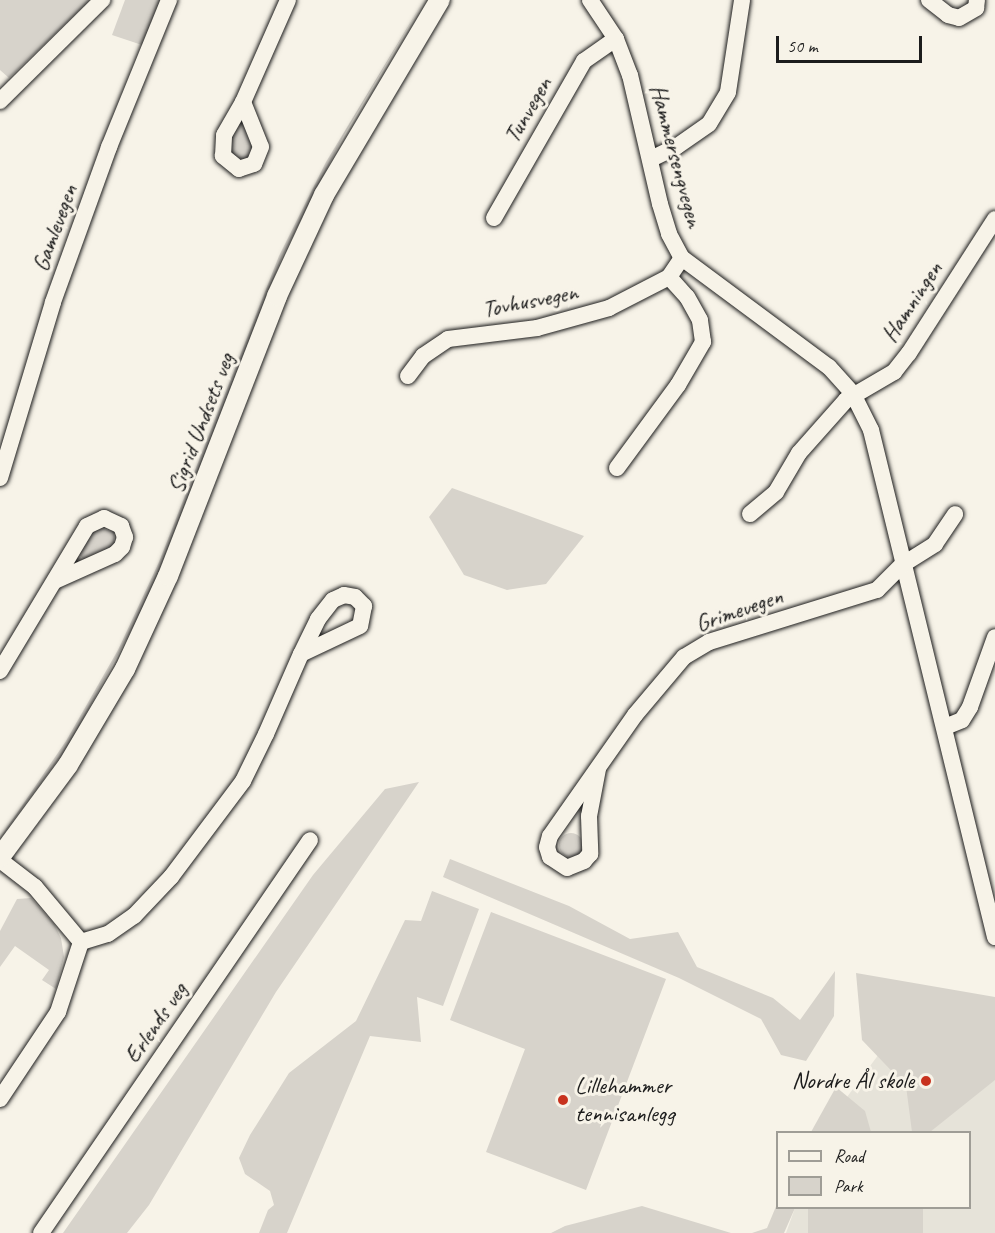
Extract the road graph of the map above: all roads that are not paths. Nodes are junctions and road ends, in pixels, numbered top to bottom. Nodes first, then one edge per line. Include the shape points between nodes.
1 (102, 0) edge
2 (169, 0) edge
3 (288, 0) edge
4 (440, 0) edge
5 (590, 0) edge
6 (742, 0) edge
7 (928, 0) edge
8 (977, 0) edge
9 (616, 39) junction
10 (0, 101) edge
11 (243, 102) dead end
12 (651, 159) junction
13 (494, 218) dead end
14 (995, 219) edge
15 (682, 258) junction
16 (669, 277) junction
17 (408, 376) dead end
18 (853, 394) junction
19 (616, 468) dead end
20 (0, 478) edge
21 (750, 514) dead end
22 (955, 514) dead end
23 (902, 565) junction
24 (55, 581) dead end
25 (995, 637) edge
26 (301, 654) dead end
27 (0, 671) edge
28 (945, 727) junction
29 (598, 769) junction
30 (310, 840) dead end
31 (0, 858) edge
32 (995, 937) edge
33 (81, 942) junction
34 (0, 1099) edge
35 (41, 1233) edge

1 - 10 street
2 - 20 street, Gamlevegen via 109,147 53,302
3 - 11 street
4 - 31 street, Sigrid Undsets veg via 324,195 277,296 172,566 125,669 68,765
5 - 9 street, Hammersengvegen
6 - 12 street via 728,92 709,124
7 - 8 street via 959,18 976,8
9 - 12 street, Hammersengvegen via 639,107
9 - 13 street, Tunvegen via 584,61
12 - 15 street, Hammersengvegen via 669,234
14 - 18 street, Hamningen via 894,372
15 - 16 street, Tovhusvegen
15 - 18 street, Hammersengvegen via 829,367
16 - 17 street, Tovhusvegen via 627,301 587,315 537,328 448,339 423,356
16 - 19 street via 700,320 704,342 678,385
18 - 21 street via 799,453 776,492
18 - 23 street, Hammersengvegen via 871,430
22 - 23 street via 935,544
23 - 28 street, Hammersengvegen
23 - 29 street, Grimevegen via 877,590 709,642 684,657 635,715
24 - 27 street
25 - 28 street via 970,707 962,720
26 - 33 street via 266,734 225,809 134,916 108,934
28 - 32 street, Hammersengvegen
29 - 29 street, Grimevegen via 550,836 550,857 567,868 590,854 590,816
30 - 35 street, Erlends veg
31 - 33 street via 35,888
33 - 34 street via 57,1012

